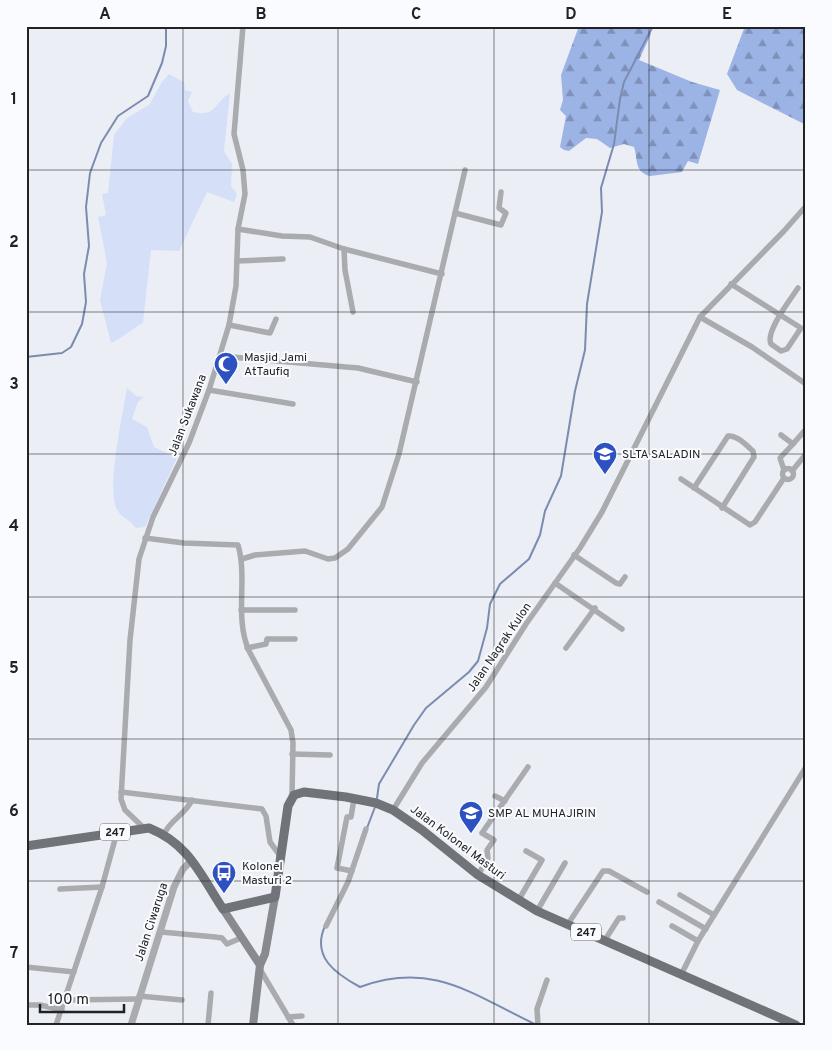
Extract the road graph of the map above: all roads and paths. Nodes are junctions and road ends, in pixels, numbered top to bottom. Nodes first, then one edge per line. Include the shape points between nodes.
1 (243, 26) edge
2 (465, 170) dead end
3 (501, 192) dead end
4 (806, 206) edge
5 (455, 212) junction
6 (238, 229) junction
7 (344, 249) junction
8 (283, 259) dead end
9 (236, 261) junction
10 (442, 274) junction
11 (731, 284) junction
12 (798, 288) dead end
13 (353, 312) dead end
14 (781, 314) junction
15 (700, 317) junction
16 (276, 320) dead end
17 (229, 325) junction
18 (220, 356) junction
19 (416, 382) junction
20 (806, 384) edge
21 (209, 390) junction
22 (292, 404) dead end
23 (806, 429) edge
24 (782, 435) dead end
25 (793, 444) junction
26 (806, 454) edge
27 (784, 470) junction
28 (792, 470) junction
29 (784, 478) junction
30 (681, 479) dead end
31 (694, 488) junction
32 (722, 508) junction
33 (145, 538) junction
34 (574, 555) junction
35 (242, 559) junction
36 (625, 576) dead end
37 (555, 583) junction
38 (594, 608) junction
39 (241, 610) junction
40 (294, 610) dead end
41 (622, 629) dead end
42 (295, 639) dead end
43 (247, 648) junction
44 (566, 648) dead end
45 (292, 754) junction
46 (330, 755) dead end
47 (528, 767) dead end
48 (806, 767) edge
49 (121, 792) junction
50 (495, 796) dead end
51 (292, 797) junction
52 (354, 799) junction
53 (192, 800) junction
54 (505, 801) junction
55 (393, 810) junction
56 (144, 828) junction
57 (366, 829) dead end
58 (117, 832) junction
59 (164, 834) junction
60 (26, 846) edge
61 (526, 852) dead end
62 (282, 859) junction
63 (192, 860) junction
64 (565, 863) dead end
65 (351, 871) junction
66 (478, 875) junction
67 (102, 886) junction
68 (60, 889) dead end
69 (647, 892) dead end
70 (680, 896) dead end
71 (275, 897) junction
72 (518, 901) junction
73 (659, 902) dead end
74 (223, 909) junction
75 (536, 911) junction
76 (714, 915) junction
77 (623, 918) dead end
78 (568, 924) junction
79 (326, 926) dead end
80 (672, 926) dead end
81 (706, 929) junction
82 (160, 932) junction
83 (241, 938) junction
84 (605, 940) junction
85 (698, 941) junction
86 (26, 967) edge
87 (260, 968) junction
88 (74, 972) junction
89 (681, 974) junction
90 (547, 980) dead end
91 (211, 992) dead end
92 (139, 997) junction
93 (65, 1000) junction
94 (182, 1000) dead end
95 (26, 1004) edge
96 (62, 1010) junction
97 (302, 1016) dead end
98 (288, 1017) junction
99 (56, 1025) edge
100 (131, 1025) edge
101 (208, 1025) edge
102 (252, 1025) edge
103 (293, 1025) edge
104 (538, 1025) edge
105 (796, 1025) edge

1 - 6 street, Jalan Sukawana via 234,134 243,170 244,194
2 - 5 street
3 - 5 street via 499,208 506,212 501,225
4 - 11 street, Jalan Nagrak Kulon
5 - 10 street
6 - 7 street via 310,237
6 - 9 street, Jalan Sukawana
7 - 10 street
7 - 13 street
8 - 9 street
9 - 17 street, Jalan Sukawana via 236,286
10 - 19 street
11 - 14 street
11 - 15 street, Jalan Nagrak Kulon
12 - 14 street
14 - 14 street via 801,329 782,351 769,340
15 - 20 street via 752,346
15 - 34 street, Jalan Nagrak Kulon via 613,490
16 - 17 street via 270,333
17 - 18 street, Jalan Sukawana
18 - 19 street via 358,368
18 - 21 street, Jalan Sukawana
19 - 35 street via 386,499 365,531 348,549 332,559 305,551 255,554
21 - 22 street
21 - 33 street, Jalan Sukawana via 189,443
23 - 25 street
24 - 25 street
25 - 27 street via 780,458
26 - 28 street
27 - 28 street
27 - 29 street
28 - 29 street via 792,477
29 - 32 street via 752,525
30 - 31 street
31 - 32 street
31 - 32 street via 728,436 740,440 753,451 754,457
33 - 35 street via 237,544
33 - 49 street, Jalan Sukawana via 138,564 130,632
34 - 36 street via 616,583 620,584
34 - 37 street, Jalan Nagrak Kulon
35 - 39 street
37 - 38 street
37 - 55 street, Jalan Nagrak Kulon via 486,687 422,763
38 - 41 street
38 - 44 street
39 - 40 street
39 - 43 street
42 - 43 street via 267,639 266,644
43 - 45 street via 291,730
45 - 46 street
45 - 51 street
47 - 54 street
48 - 76 street
49 - 53 street
49 - 56 street, Jalan Sukawana via 123,808
50 - 54 street
51 - 52 main road, Jalan Kolonel Masturi / 247 via 304,792
51 - 62 main road via 288,806
52 - 55 main road, Jalan Kolonel Masturi / 247
52 - 65 street via 351,817 347,817 338,868
53 - 59 street
53 - 62 street via 263,809 270,842
54 - 66 street via 482,833 494,840
55 - 66 main road, Jalan Kolonel Masturi / 247
56 - 58 main road, 247
56 - 59 main road, 247
57 - 65 street
58 - 60 main road, 247
58 - 67 street
59 - 63 main road, 247 via 180,845
61 - 72 street via 542,860
62 - 71 main road
63 - 74 main road, 247
63 - 82 street, Jalan Ciwaruga via 174,886
64 - 75 street
65 - 79 street
66 - 72 main road, Jalan Kolonel Masturi / 247
67 - 68 street
67 - 88 street
69 - 78 street via 609,871 603,871
70 - 76 street
71 - 74 main road
71 - 87 main road via 266,952
72 - 75 main road, Jalan Kolonel Masturi / 247
73 - 81 street
74 - 83 main road
75 - 78 main road, Jalan Kolonel Masturi / 247
76 - 81 street
77 - 84 street via 620,917
78 - 84 main road, Jalan Kolonel Masturi / 247
80 - 85 street
81 - 85 street
82 - 83 street via 222,938 227,944
82 - 92 street, Jalan Ciwaruga
83 - 87 main road
84 - 89 main road, Jalan Kolonel Masturi / 247
85 - 89 street
86 - 88 street
87 - 98 street
87 - 102 main road
88 - 93 street
89 - 105 main road, Jalan Kolonel Masturi / 247
90 - 104 street via 537,1009
91 - 101 street
92 - 93 street
92 - 94 street
92 - 100 street, Jalan Ciwaruga
93 - 96 street
95 - 96 street
96 - 99 street
97 - 98 street
98 - 103 street

